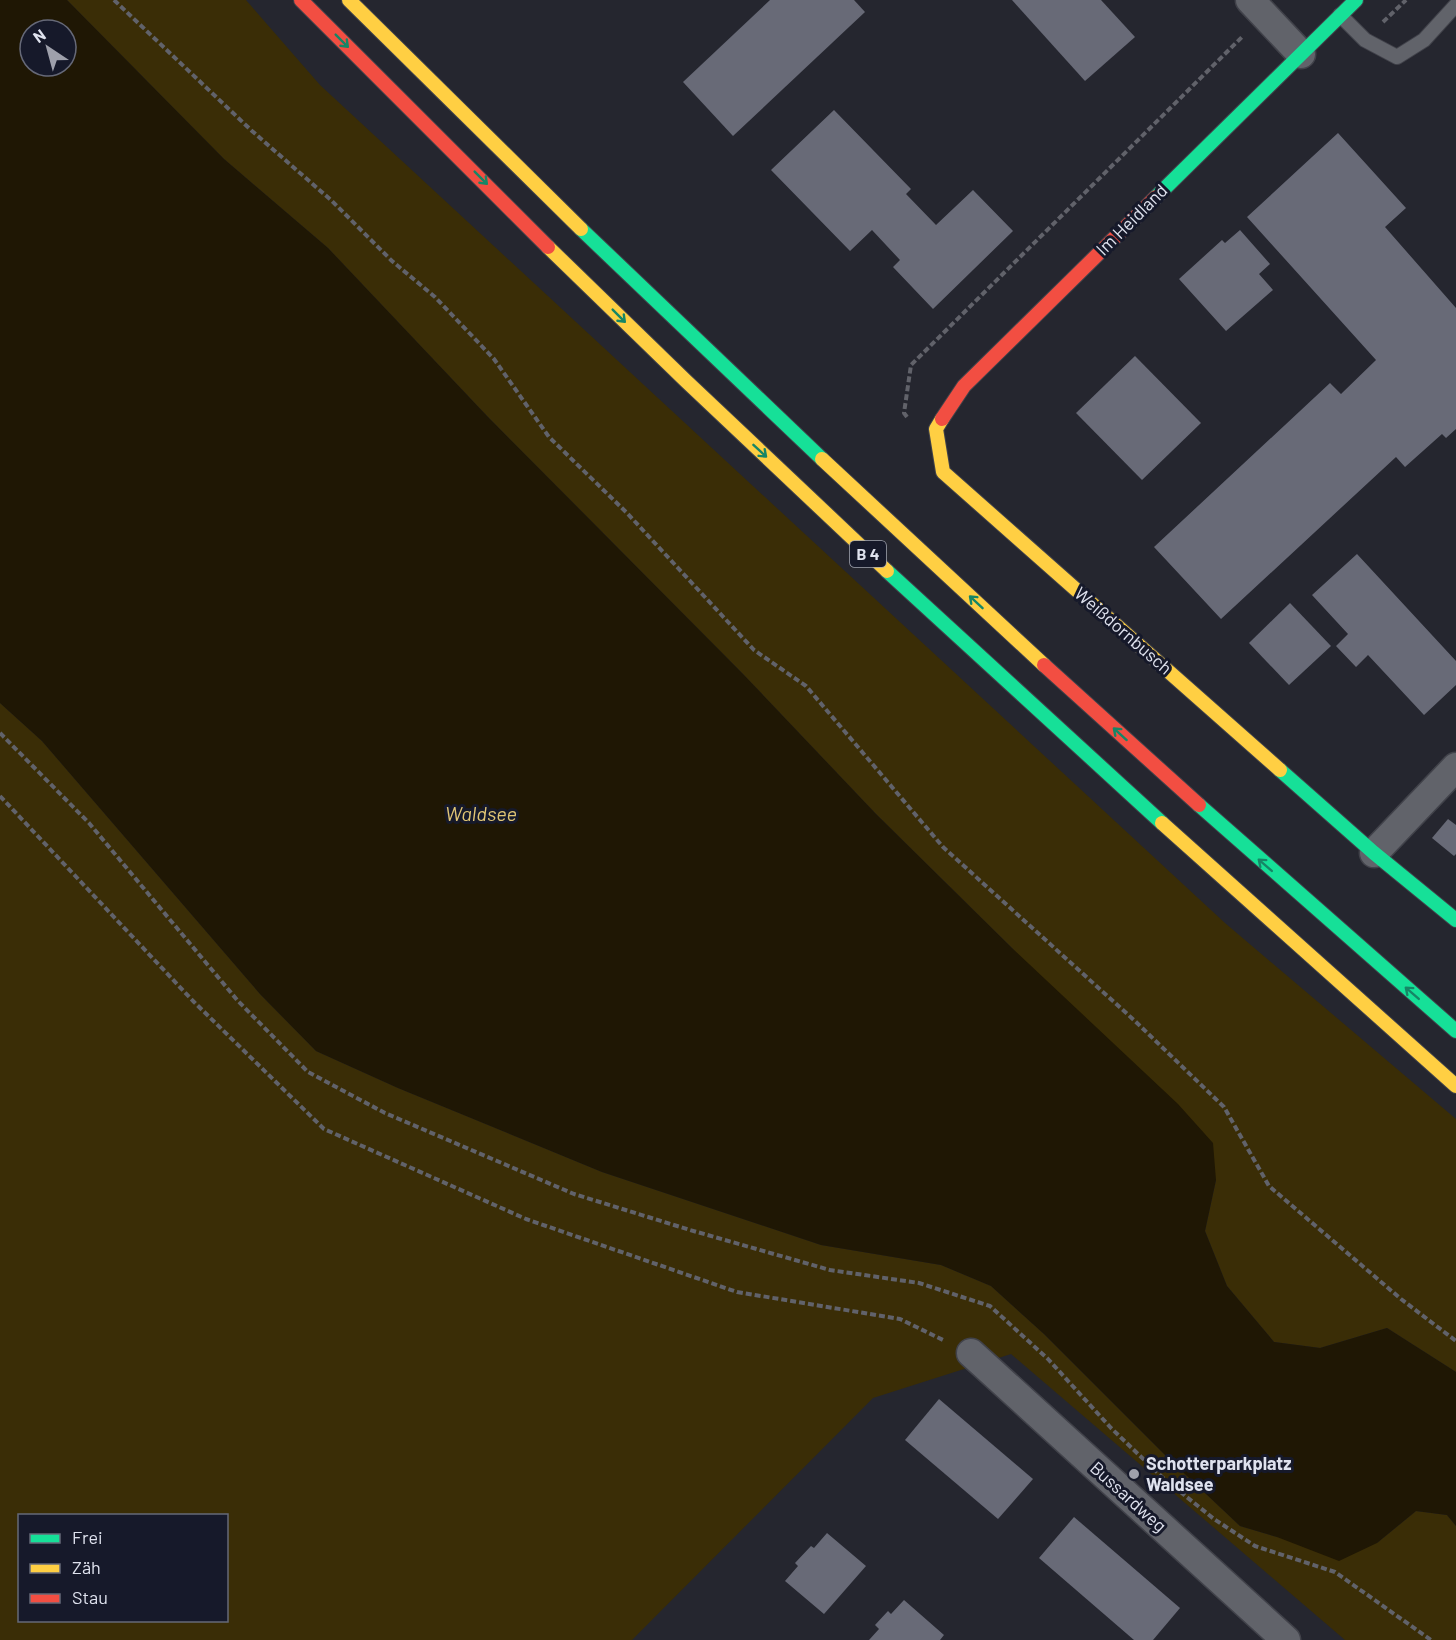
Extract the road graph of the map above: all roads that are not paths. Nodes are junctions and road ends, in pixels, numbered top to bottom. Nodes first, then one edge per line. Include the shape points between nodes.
1 (301, 0) edge
2 (349, 0) edge
3 (1356, 0) edge
4 (1456, 5) edge
5 (1257, 8) edge
6 (1340, 15) junction
7 (1300, 54) junction
8 (963, 386) joint
9 (1456, 767) edge
10 (1374, 853) junction
11 (1456, 920) edge
12 (1456, 1031) edge
13 (1456, 1086) edge
14 (971, 1353) road end
15 (1286, 1640) edge

1 -> 13 main road, B 4 via 682,378 950,631
12 -> 2 main road, B 4 via 1258,859 979,605 665,310
3 - 6 main road, Im Heidland
4 - 6 lane via 1424,40 1397,57 1365,40
5 - 7 street
6 - 7 main road, Im Heidland
7 - 8 main road, Im Heidland
8 - 10 main road, Weißdornbusch via 936,429 943,472
9 - 10 street
10 - 11 main road, Weißdornbusch
14 - 15 street, Bussardweg

